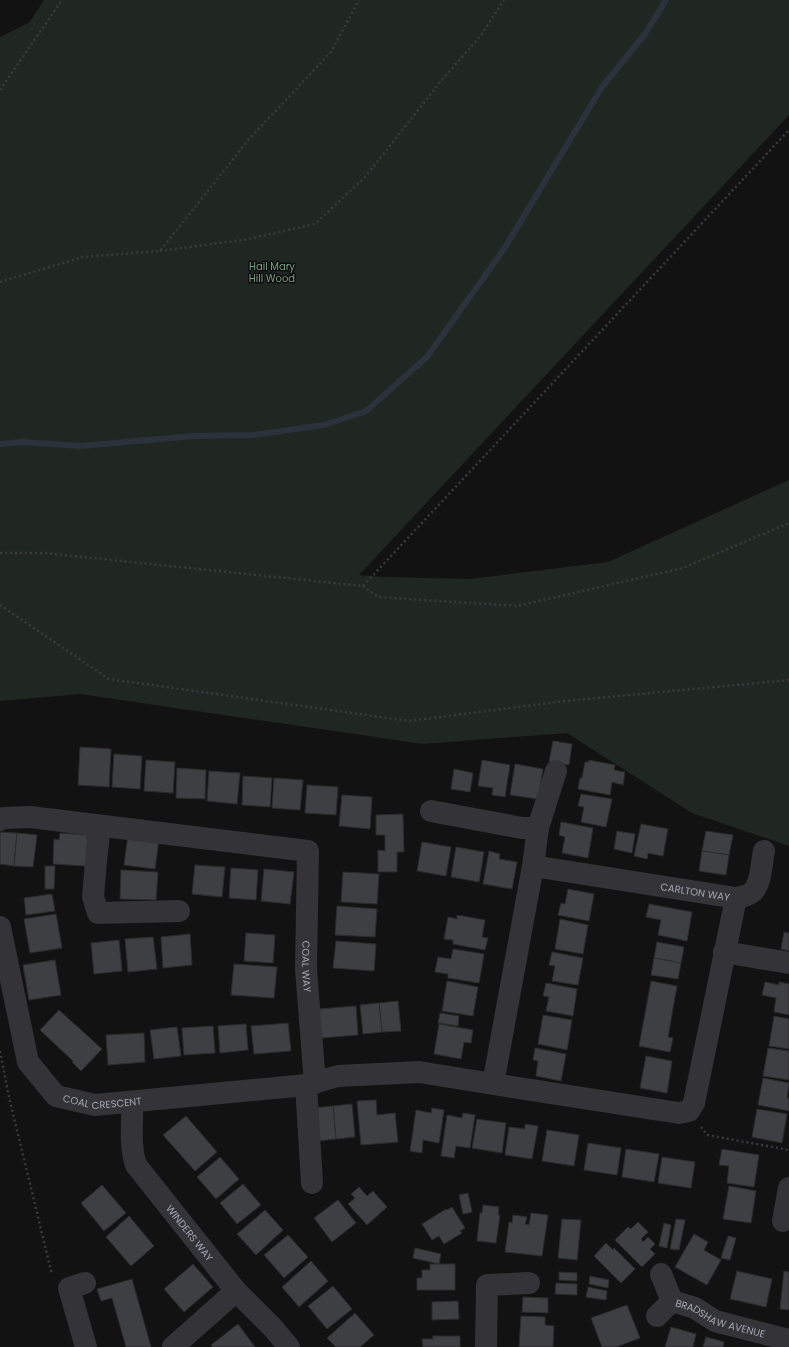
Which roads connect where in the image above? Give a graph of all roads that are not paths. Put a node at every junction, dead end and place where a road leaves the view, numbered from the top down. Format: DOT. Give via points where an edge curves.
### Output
graph roads {
  1 [pos="556,770"];
  2 [pos="431,811"];
  3 [pos="0,820"];
  4 [pos="100,826"];
  5 [pos="538,828"];
  6 [pos="764,851"];
  7 [pos="533,866"];
  8 [pos="736,898"];
  9 [pos="179,911"];
  10 [pos="0,927"];
  11 [pos="724,952"];
  12 [pos="789,963"];
  13 [pos="311,1084"];
  14 [pos="493,1084"];
  15 [pos="132,1102"];
  16 [pos="312,1183"];
  17 [pos="789,1188"];
  18 [pos="783,1221"];
  19 [pos="661,1274"];
  20 [pos="85,1283"];
  21 [pos="529,1283"];
  22 [pos="236,1291"];
  23 [pos="672,1301"];
  24 [pos="657,1316"];
  25 [pos="789,1340"];
  26 [pos="84,1341"];
  27 [pos="173,1347"];
  28 [pos="289,1347"];
  29 [pos="486,1347"];
  1 -- 5 [label="street"];
  2 -- 5 [label="street" via="522,828"];
  3 -- 4 [label="street" via="30,817"];
  4 -- 9 [label="street" via="93,897 98,913"];
  4 -- 13 [label="street, COAL WAY" via="308,851 306,969"];
  5 -- 7 [label="street"];
  6 -- 8 [label="street" via="758,882 752,892"];
  7 -- 8 [label="street, CARLTON WAY"];
  7 -- 14 [label="street"];
  8 -- 11 [label="street, CARLTON WAY"];
  10 -- 15 [label="street, COAL CRESCENT" via="28,1062 56,1096 94,1105"];
  11 -- 12 [label="street"];
  11 -- 14 [label="street, CARLTON WAY" via="694,1103 689,1110 679,1113"];
  13 -- 14 [label="street, COAL CRESCENT" via="338,1076 419,1072"];
  13 -- 15 [label="street, COAL CRESCENT"];
  13 -- 16 [label="street"];
  15 -- 22 [label="street, WINDERS WAY" via="131,1145 136,1165"];
  17 -- 18 [label="street"];
  19 -- 23 [label="street"];
  20 -- 26 [label="street" via="69,1288"];
  21 -- 29 [label="street" via="487,1285"];
  22 -- 27 [label="street"];
  22 -- 28 [label="street, WINDERS WAY"];
  23 -- 24 [label="street, BRADSHAW AVENUE"];
  23 -- 25 [label="street, BRADSHAW AVENUE" via="694,1308 715,1321"];
}
